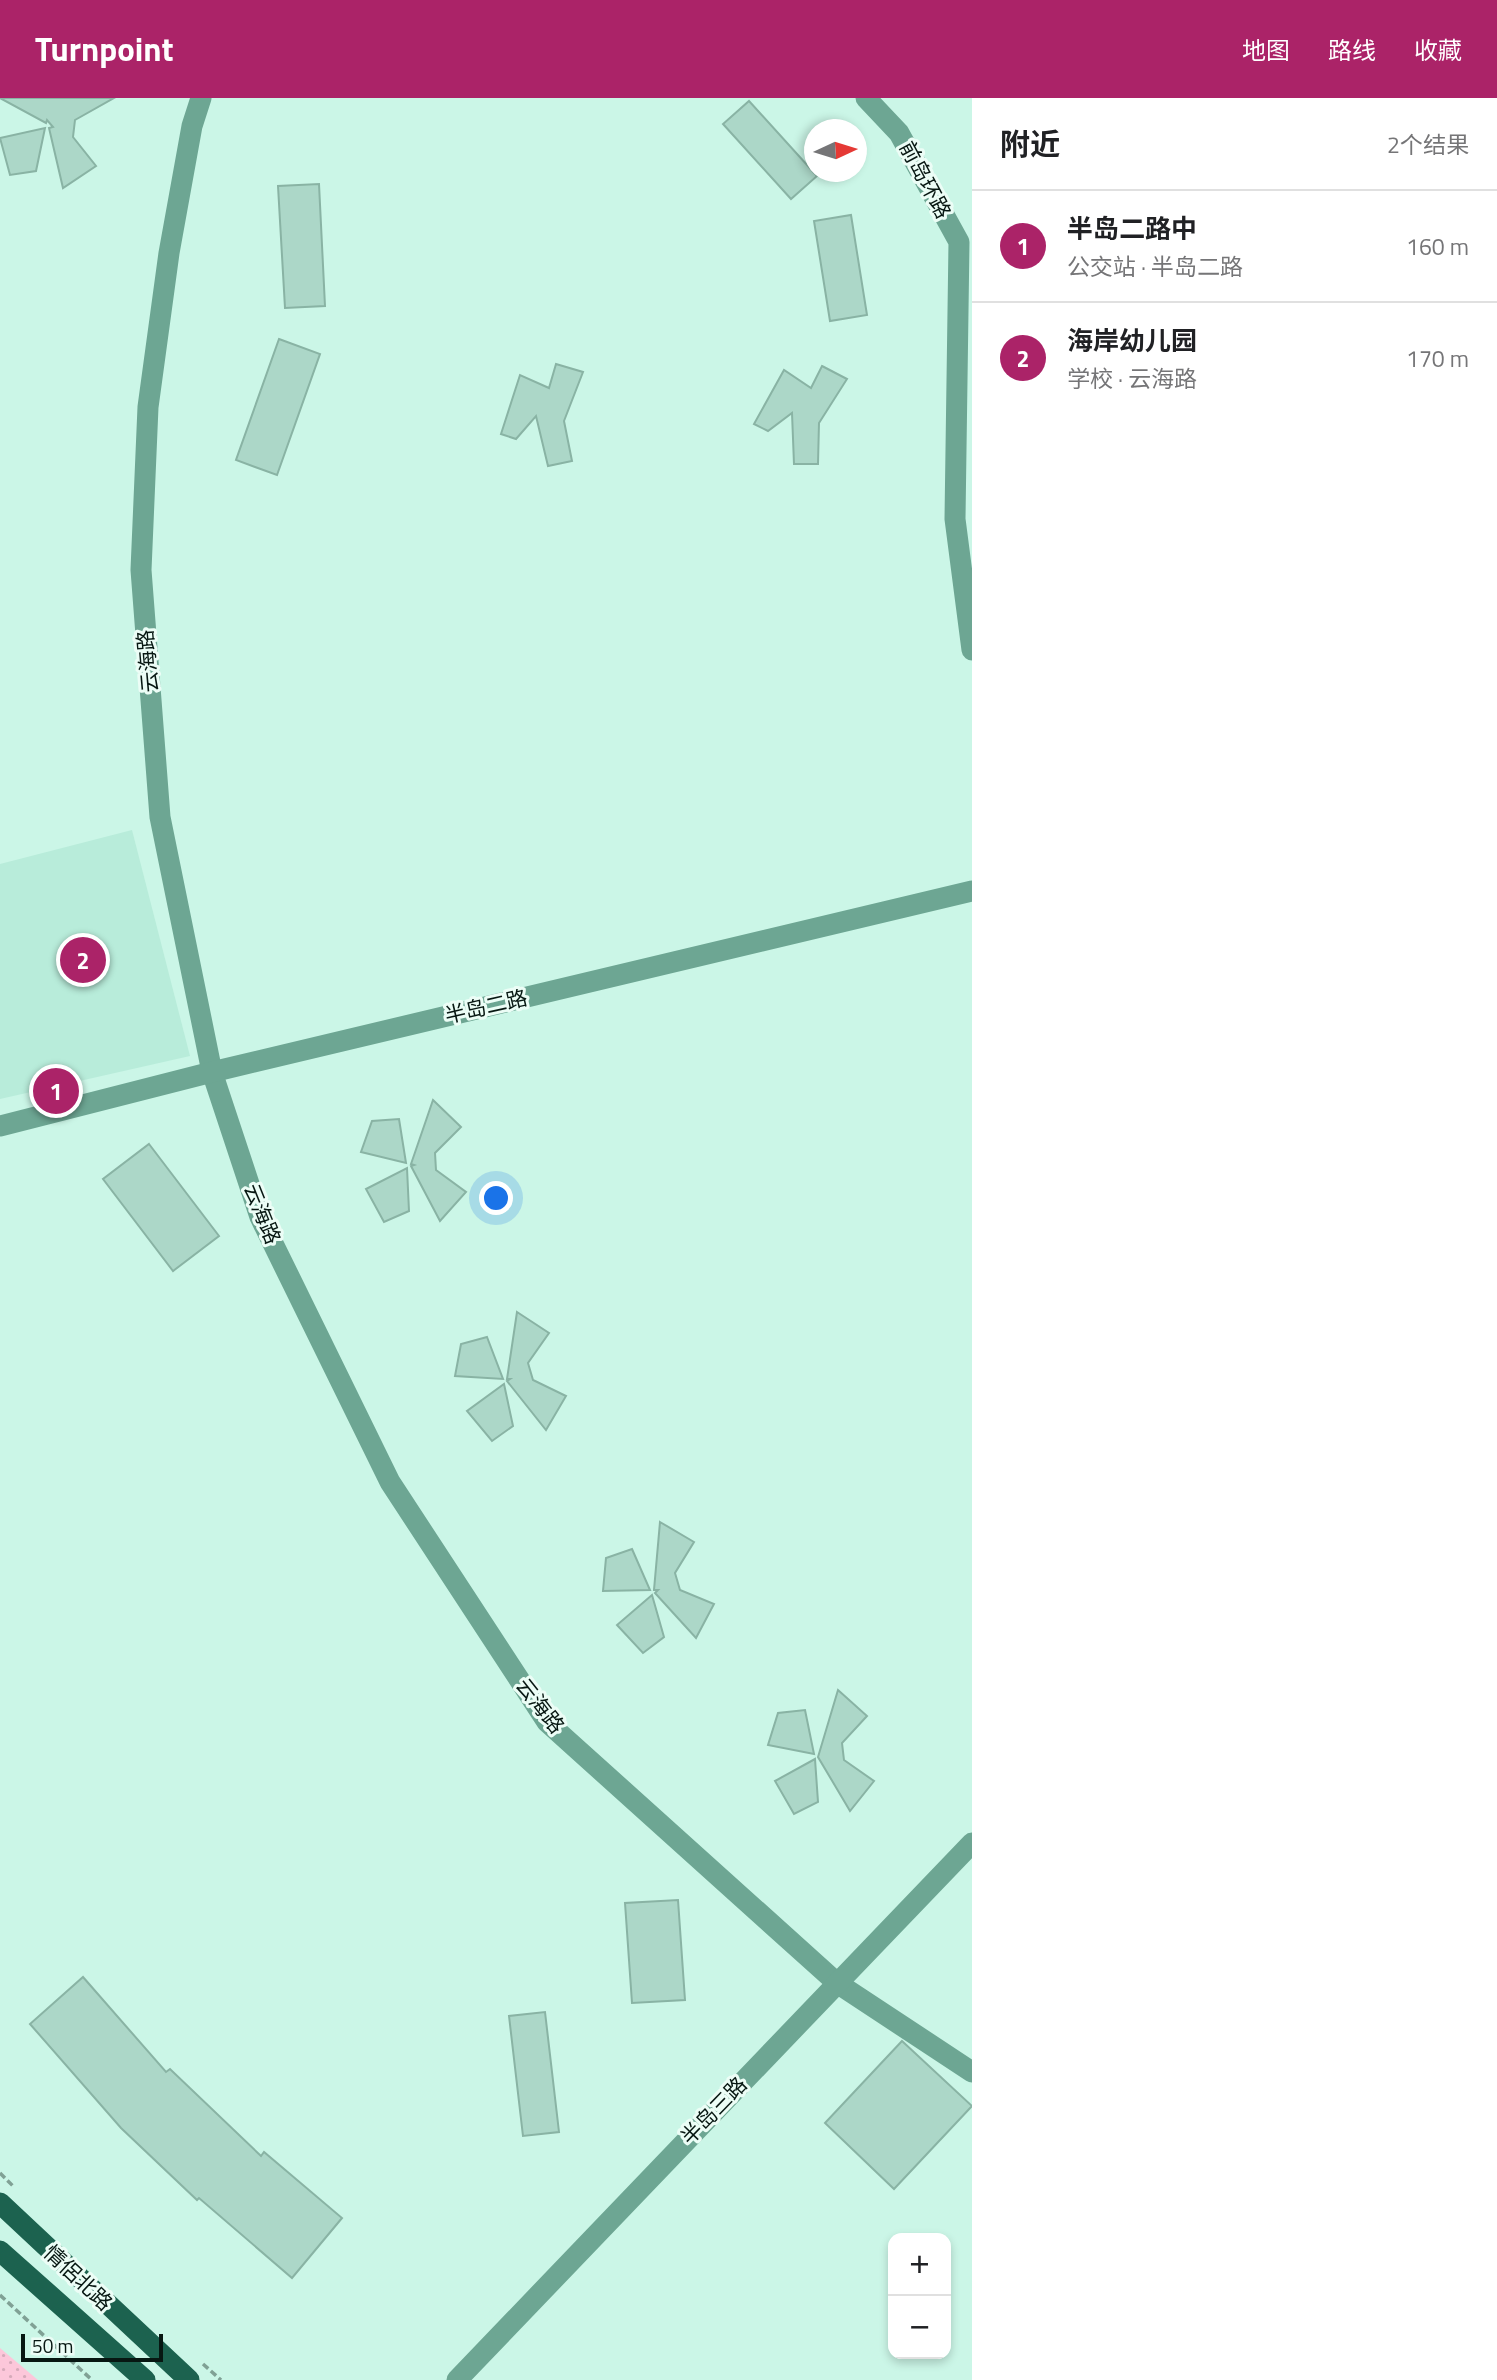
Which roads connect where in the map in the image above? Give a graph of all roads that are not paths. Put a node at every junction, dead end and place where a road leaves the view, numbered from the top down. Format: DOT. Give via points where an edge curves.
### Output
graph roads {
  1 [pos="201,98"];
  2 [pos="866,98"];
  3 [pos="972,650"];
  4 [pos="972,891"];
  5 [pos="212,1072"];
  6 [pos="0,1126"];
  7 [pos="972,1843"];
  8 [pos="837,1983"];
  9 [pos="972,2072"];
  10 [pos="0,2203"];
  11 [pos="0,2251"];
  12 [pos="145,2380"];
  13 [pos="189,2380"];
  14 [pos="457,2380"];
  1 -- 5 [label="street, 云海路" via="169,253 148,407 141,570 160,817"];
  2 -- 3 [label="street, 前岛环路" via="900,133 959,242 955,519"];
  4 -- 5 [label="street, 半岛二路"];
  5 -- 6 [label="street, 半岛二路"];
  5 -- 8 [label="street, 云海路" via="260,1217 390,1482 547,1722"];
  7 -- 8 [label="street, 半岛三路"];
  8 -- 9 [label="street, 云海路"];
  8 -- 14 [label="street, 半岛三路"];
  10 -- 13 [label="main road, 情侶北路"];
  11 -- 12 [label="main road, 情侶北路"];
}
